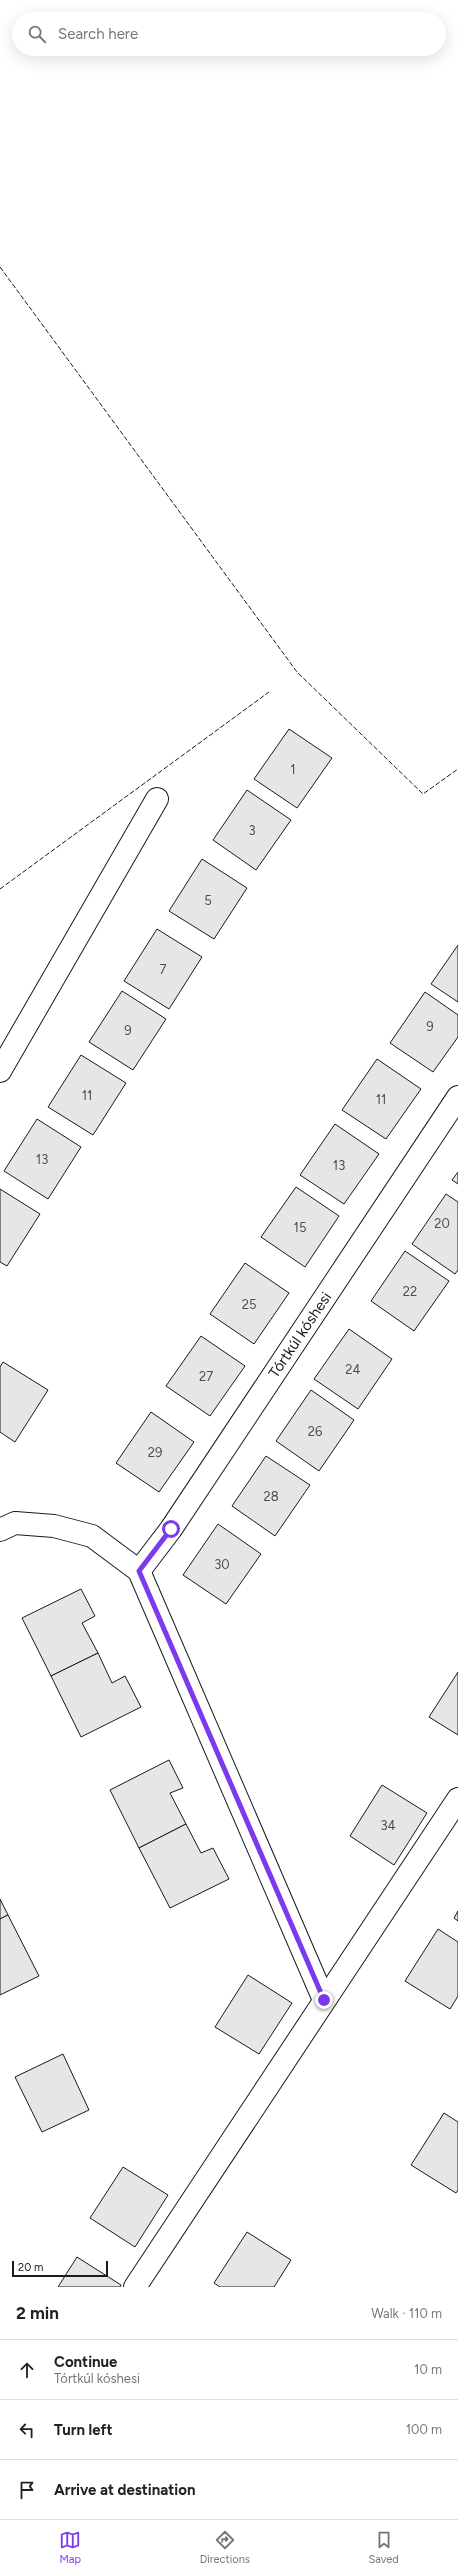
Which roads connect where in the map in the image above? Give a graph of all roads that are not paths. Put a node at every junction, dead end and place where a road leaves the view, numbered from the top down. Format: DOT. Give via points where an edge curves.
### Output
graph roads {
  1 [pos="157,799"];
  2 [pos="0,1071"];
  3 [pos="458,1097"];
  4 [pos="0,1530"];
  5 [pos="139,1571"];
  6 [pos="458,1799"];
  7 [pos="324,2000"];
  8 [pos="135,2287"];
  1 -- 2 [label="street"];
  3 -- 5 [label="street, Tórtkúl kóshesi" via="171,1529"];
  4 -- 5 [label="street" via="16,1523 38,1524 92,1536"];
  5 -- 7 [label="street"];
  6 -- 7 [label="street"];
  7 -- 8 [label="street"];
}
